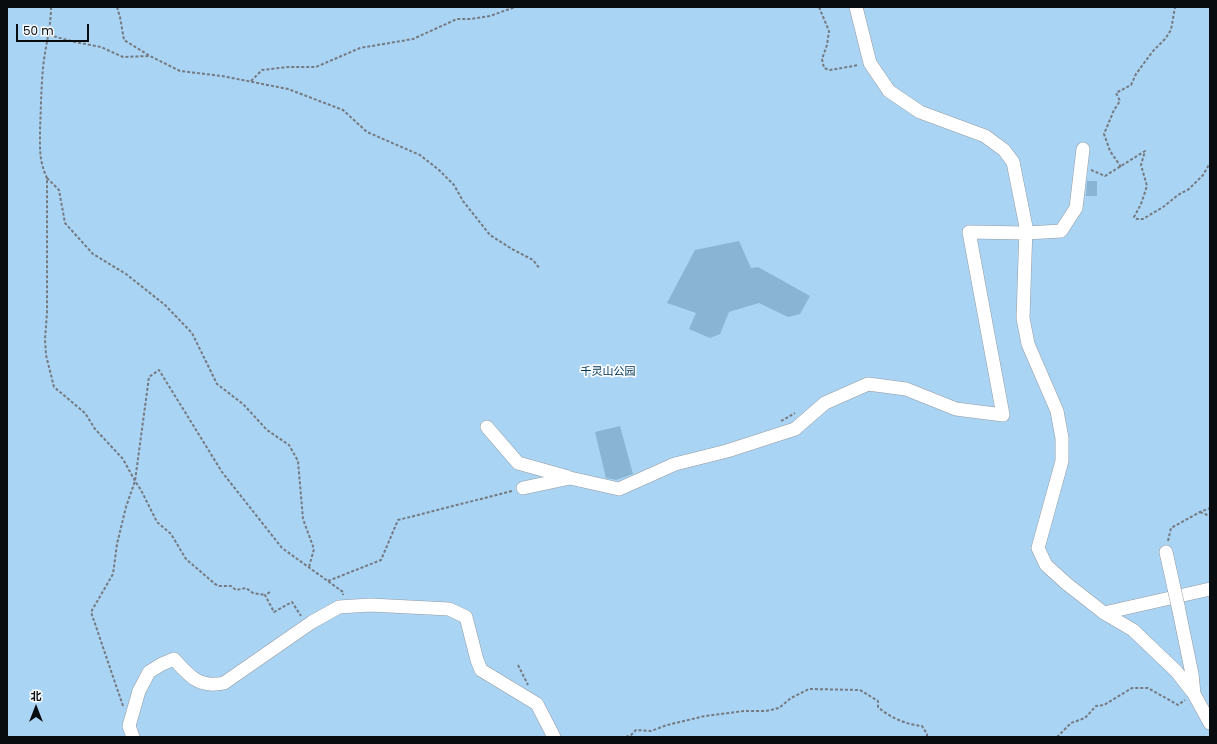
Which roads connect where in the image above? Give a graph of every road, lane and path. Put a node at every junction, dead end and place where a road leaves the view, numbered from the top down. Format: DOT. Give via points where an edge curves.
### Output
graph roads {
  1 [pos="51,7"];
  2 [pos="117,7"];
  3 [pos="515,7"];
  4 [pos="819,7"];
  5 [pos="856,7"];
  6 [pos="1176,7"];
  7 [pos="49,34"];
  8 [pos="150,56"];
  9 [pos="870,63"];
  10 [pos="251,81"];
  11 [pos="1083,148"];
  12 [pos="1210,162"];
  13 [pos="1121,167"];
  14 [pos="1081,168"];
  15 [pos="47,178"];
  16 [pos="1026,233"];
  17 [pos="540,270"];
  18 [pos="487,428"];
  19 [pos="570,478"];
  20 [pos="135,481"];
  21 [pos="523,488"];
  22 [pos="1210,508"];
  23 [pos="1200,512"];
  24 [pos="1210,516"];
  25 [pos="1166,552"];
  26 [pos="309,567"];
  27 [pos="328,581"];
  28 [pos="1210,589"];
  29 [pos="270,592"];
  30 [pos="265,595"];
  31 [pos="346,607"];
  32 [pos="1104,613"];
  33 [pos="307,625"];
  34 [pos="1194,694"];
  35 [pos="1210,723"];
  36 [pos="131,732"];
  37 [pos="554,737"];
  38 [pos="626,737"];
  39 [pos="927,737"];
  40 [pos="1057,737"];
  1 -- 7 [label="path"];
  2 -- 8 [label="path" via="124,40"];
  3 -- 10 [label="path" via="490,16 457,19 413,39 360,48 316,67 262,70"];
  4 -- 9 [label="path" via="829,31 822,59 824,68 830,70"];
  5 -- 9 [label="street"];
  6 -- 13 [label="path" via="1171,30 1165,39 1136,74 1131,85 1116,93 1120,101 1104,134 1110,151"];
  7 -- 8 [label="path" via="101,47 123,57"];
  7 -- 15 [label="path" via="40,108 40,156 41,166"];
  8 -- 10 [label="path" via="180,71"];
  9 -- 16 [label="street" via="889,91 920,112 985,136 1004,150 1013,162"];
  10 -- 17 [label="path" via="288,89 343,110 367,132 420,155 454,185 490,236 533,260"];
  11 -- 14 [label="street"];
  12 -- 13 [label="path" via="1203,175 1189,189 1143,219 1134,217 1147,186 1141,165 1145,151"];
  13 -- 14 [label="path" via="1105,176"];
  14 -- 16 [label="street" via="1076,208 1061,231"];
  15 -- 20 [label="path" via="47,313 44,339 54,387 85,412 95,429 123,459"];
  15 -- 26 [label="path" via="59,190 65,223 74,234 93,254 126,274 165,305 192,333 217,384 243,404 267,430 289,445 298,461 303,519 314,549"];
  16 -- 19 [label="street" via="969,232 1004,416 956,409 906,390 868,384 825,403 795,429 727,451 675,464 619,489"];
  16 -- 32 [label="street" via="1023,318 1028,344 1057,411 1062,438 1062,461 1038,548 1046,564"];
  18 -- 19 [label="street" via="518,463"];
  19 -- 21 [label="street"];
  20 -- 26 [label="path" via="149,377 159,370 222,472 282,548"];
  20 -- 30 [label="path" via="157,522 171,534 186,559 219,586 231,586 236,590 246,588 253,594"];
  20 -- 36 [label="path" via="126,506 113,574 91,612"];
  21 -- 27 [label="path" via="398,520 382,560"];
  22 -- 23 [label="path"];
  23 -- 24 [label="path"];
  23 -- 25 [label="path" via="1171,528"];
  25 -- 34 [label="street, bridge"];
  26 -- 27 [label="path"];
  27 -- 31 [label="path" via="342,592"];
  28 -- 32 [label="street"];
  29 -- 30 [label="path"];
  30 -- 33 [label="path" via="274,612 292,602"];
  31 -- 33 [label="street" via="339,608"];
  31 -- 37 [label="street" via="370,605 449,609 466,617 481,670 537,704"];
  32 -- 34 [label="street" via="1133,630 1176,671"];
  33 -- 36 [label="street" via="224,683 212,685 199,682 184,671 174,659 162,664 149,672 139,691"];
  34 -- 35 [label="street"];
  34 -- 40 [label="path" via="1178,704 1148,688 1132,688 1104,705 1096,706 1085,718 1071,723"];
  38 -- 39 [label="path" via="636,730 651,730 704,716 779,708 809,689 860,690 878,701 878,707 885,712 913,725 922,726"];
}
